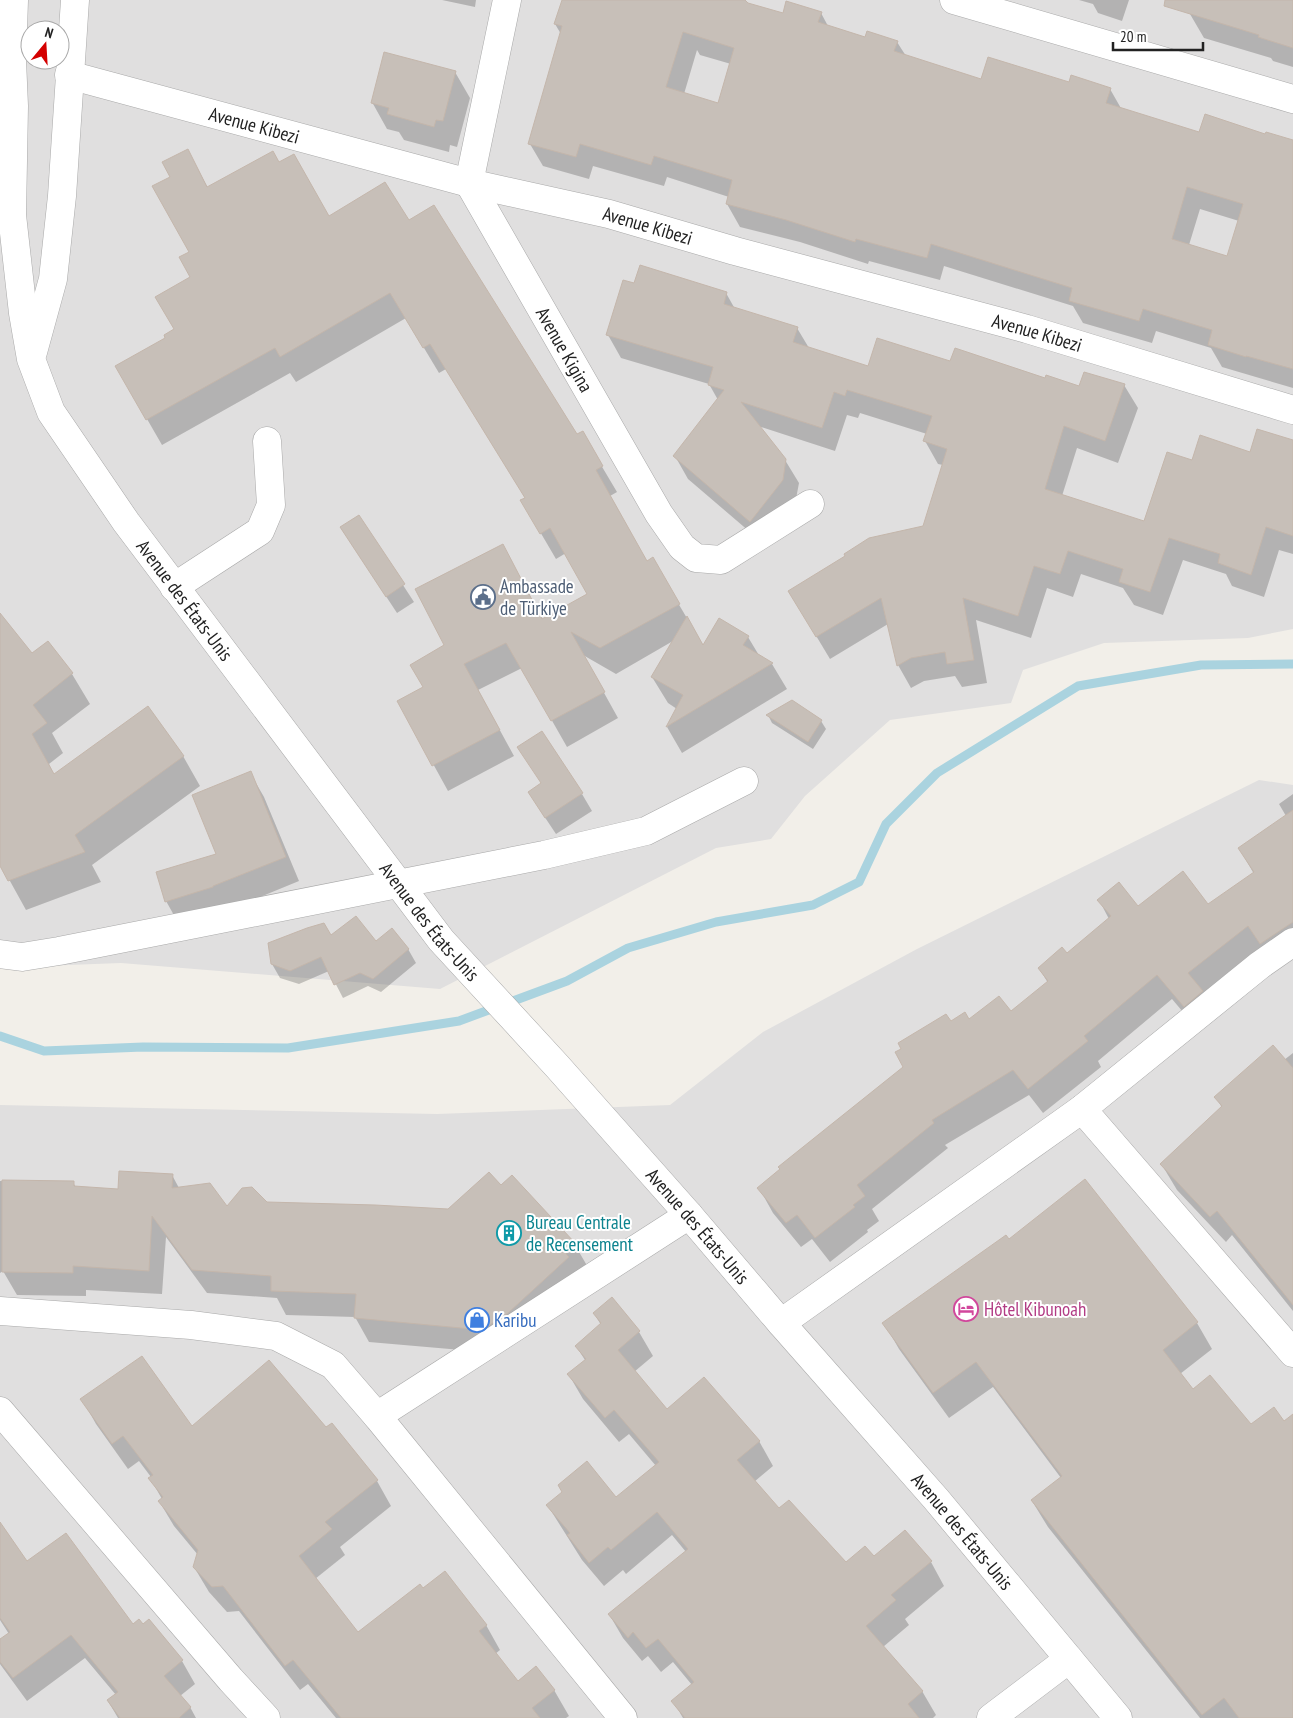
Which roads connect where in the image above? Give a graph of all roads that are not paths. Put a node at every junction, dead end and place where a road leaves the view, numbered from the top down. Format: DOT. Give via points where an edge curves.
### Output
graph roads {
  1 [pos="14,0"];
  2 [pos="75,0"];
  3 [pos="508,0"];
  4 [pos="954,0"];
  5 [pos="69,75"];
  6 [pos="1293,98"];
  7 [pos="7,107"];
  8 [pos="469,183"];
  9 [pos="31,359"];
  10 [pos="1293,410"];
  11 [pos="266,441"];
  12 [pos="810,504"];
  13 [pos="174,587"];
  14 [pos="744,781"];
  15 [pos="397,883"];
  16 [pos="1293,942"];
  17 [pos="0,954"];
  18 [pos="1082,1109"];
  19 [pos="689,1215"];
  20 [pos="0,1311"];
  21 [pos="781,1323"];
  22 [pos="1293,1353"];
  23 [pos="0,1411"];
  24 [pos="377,1416"];
  25 [pos="1068,1659"];
  26 [pos="266,1718"];
  27 [pos="623,1718"];
  28 [pos="990,1718"];
  29 [pos="1118,1718"];
  1 -- 7 [label="street, Avenue des États-Unis"];
  2 -- 5 [label="street"];
  3 -- 8 [label="street"];
  4 -- 6 [label="street"];
  5 -- 8 [label="street, Avenue Kibezi"];
  5 -- 9 [label="street" via="53,279"];
  7 -- 9 [label="street, Avenue des États-Unis" via="12,215"];
  8 -- 10 [label="street, Avenue Kibezi" via="609,214 1027,329"];
  8 -- 12 [label="street, Avenue Kigina" via="659,514 682,547 696,558 721,560"];
  9 -- 13 [label="street, Avenue des États-Unis" via="51,412"];
  11 -- 13 [label="street" via="271,506 260,531"];
  13 -- 15 [label="street, Avenue des États-Unis"];
  14 -- 15 [label="street" via="646,831 544,855"];
  15 -- 17 [label="street" via="59,951 22,957"];
  15 -- 19 [label="street, Avenue des États-Unis" via="440,940"];
  16 -- 18 [label="street"];
  18 -- 21 [label="street"];
  18 -- 22 [label="street"];
  19 -- 21 [label="street, Avenue des États-Unis"];
  19 -- 24 [label="street"];
  20 -- 24 [label="street" via="191,1325 276,1336 333,1365"];
  21 -- 25 [label="street, Avenue des États-Unis" via="936,1499"];
  23 -- 26 [label="street"];
  24 -- 27 [label="street"];
  25 -- 28 [label="street"];
  25 -- 29 [label="street, Avenue des États-Unis"];
}
